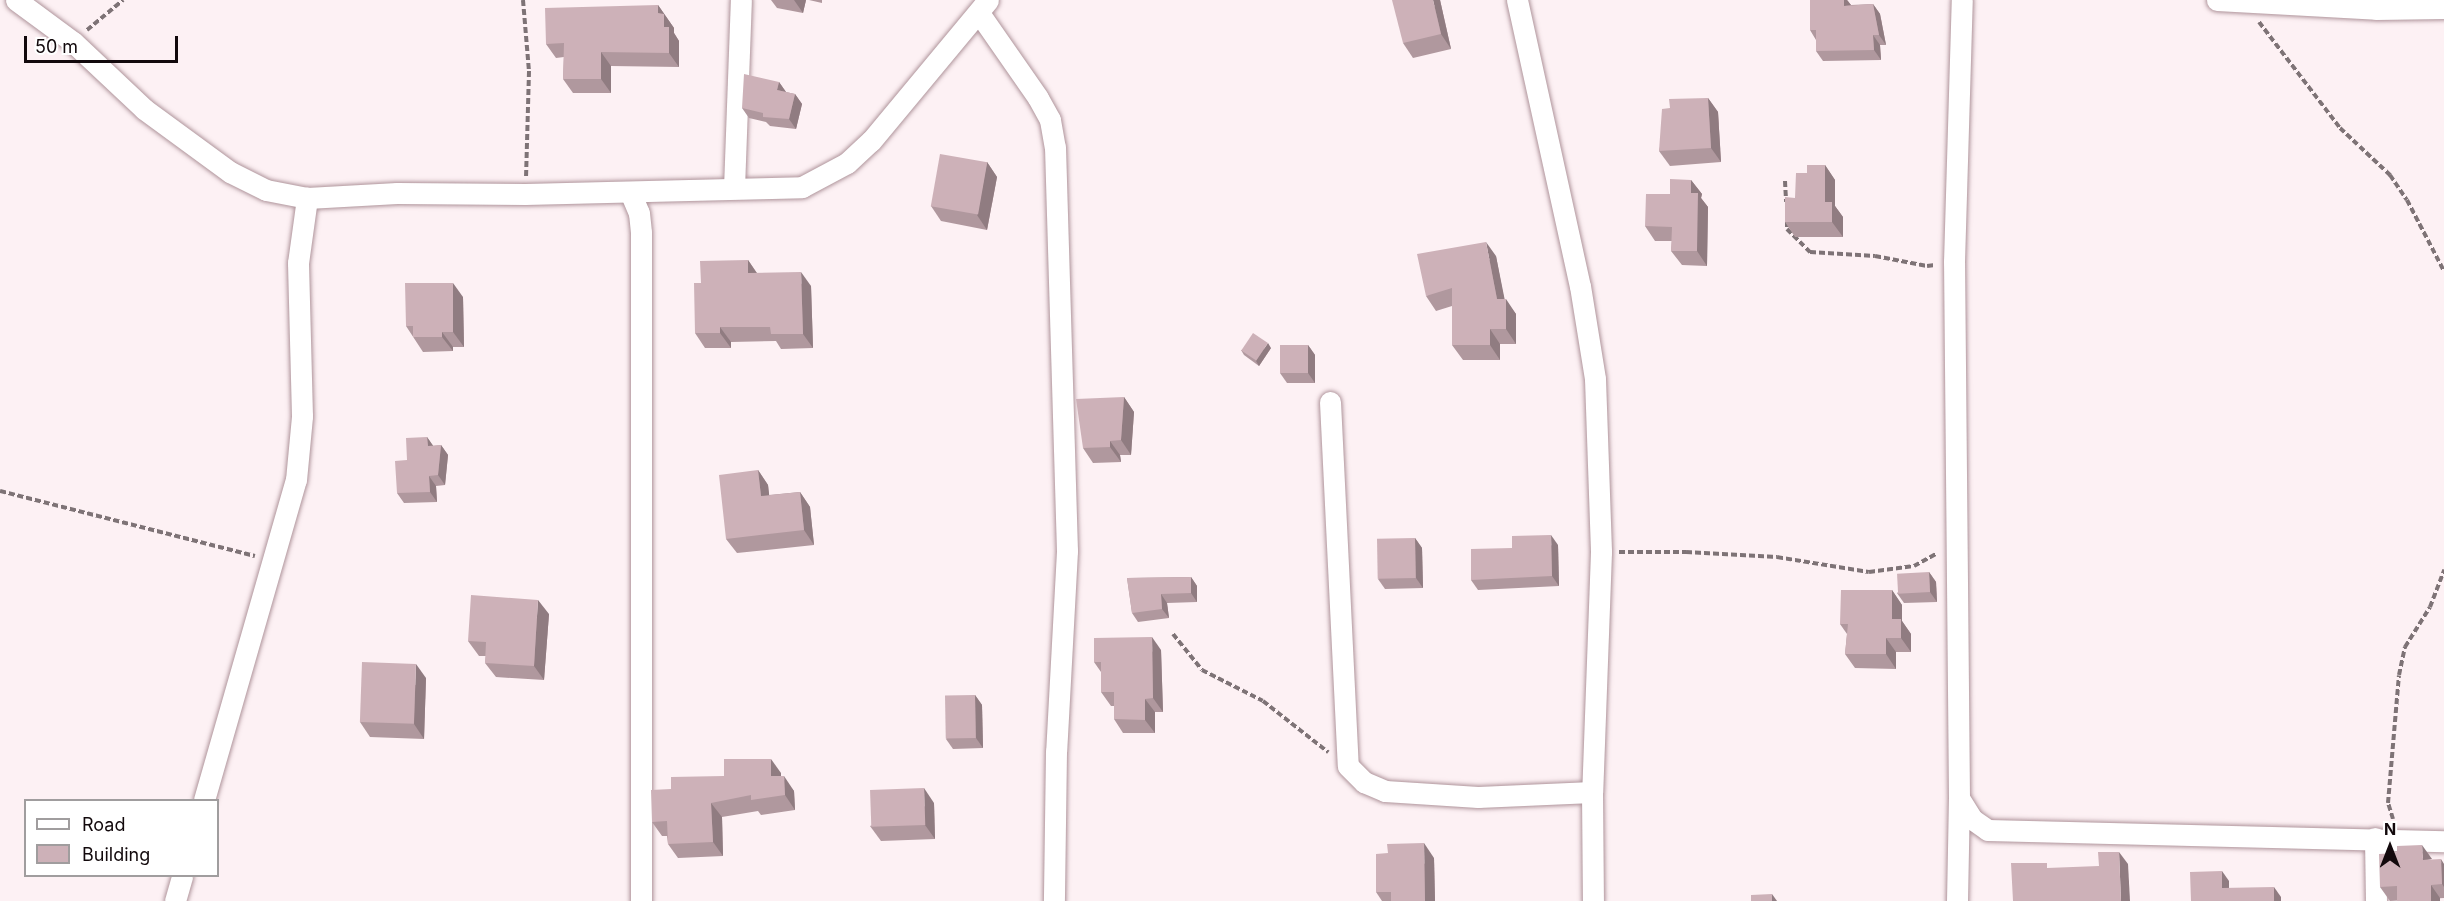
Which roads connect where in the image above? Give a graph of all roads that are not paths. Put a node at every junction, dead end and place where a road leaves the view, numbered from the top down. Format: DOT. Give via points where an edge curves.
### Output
graph roads {
  1 [pos="16,0"];
  2 [pos="741,0"];
  3 [pos="1517,0"];
  4 [pos="2217,0"];
  5 [pos="1966,2"];
  6 [pos="983,6"];
  7 [pos="2444,8"];
  8 [pos="734,189"];
  9 [pos="630,192"];
  10 [pos="307,198"];
  11 [pos="1330,402"];
  12 [pos="1592,792"];
  13 [pos="1959,798"];
  14 [pos="205,799"];
  15 [pos="1988,830"];
  16 [pos="2375,838"];
  17 [pos="2444,841"];
  18 [pos="1958,851"];
  19 [pos="183,877"];
  20 [pos="175,901"];
  21 [pos="641,901"];
  22 [pos="1054,901"];
  23 [pos="1593,901"];
  24 [pos="1957,901"];
  25 [pos="2376,901"];
  1 -- 10 [label="street" via="73,42 144,109 230,172 266,190"];
  2 -- 8 [label="street"];
  3 -- 12 [label="street" via="1580,286 1595,379 1600,552"];
  4 -- 7 [label="street" via="2376,9"];
  5 -- 13 [label="street" via="1954,262"];
  6 -- 8 [label="street" via="871,141 847,163 802,187"];
  6 -- 22 [label="street" via="1050,120 1054,147 1067,551 1056,751"];
  8 -- 9 [label="street"];
  9 -- 10 [label="street" via="397,193"];
  9 -- 21 [label="street" via="639,213 641,233"];
  10 -- 14 [label="street" via="298,263 302,416 297,469"];
  11 -- 12 [label="street" via="1348,766 1364,782 1384,791 1478,796"];
  12 -- 23 [label="street"];
  13 -- 15 [label="street" via="1972,819"];
  13 -- 18 [label="street"];
  15 -- 16 [label="street"];
  15 -- 18 [label="street"];
  16 -- 17 [label="street"];
  16 -- 25 [label="street"];
  18 -- 24 [label="street"];
  19 -- 20 [label="street"];
}
